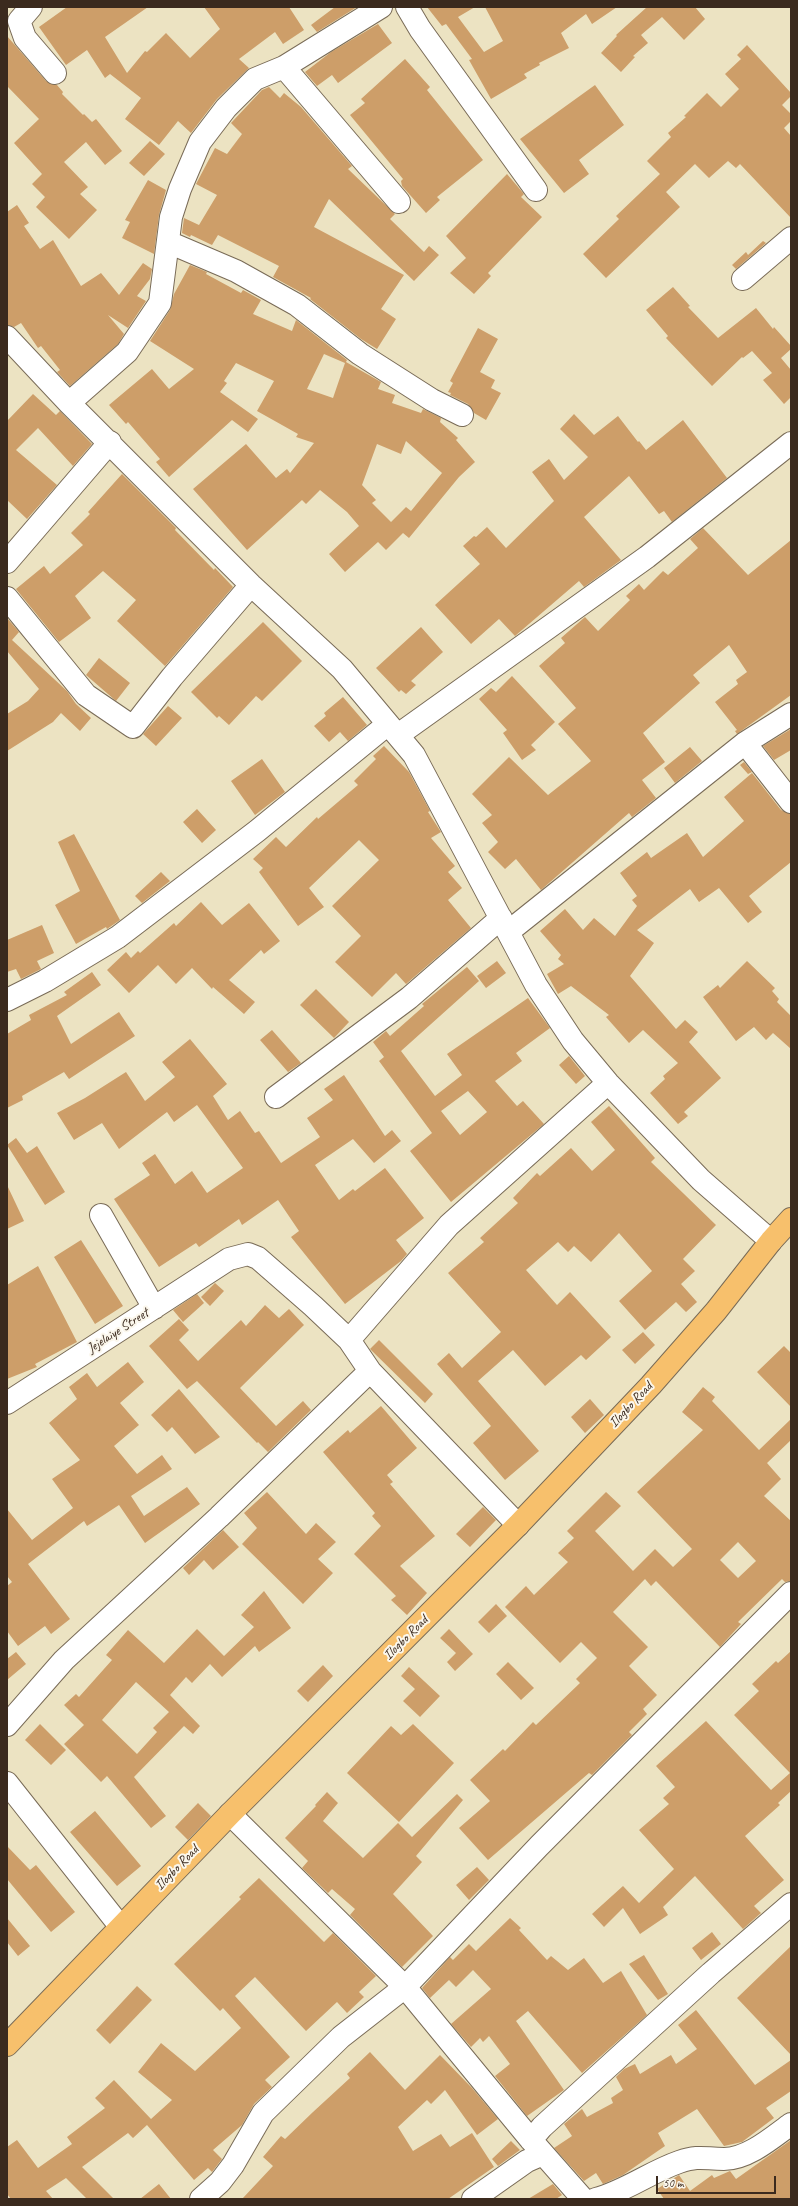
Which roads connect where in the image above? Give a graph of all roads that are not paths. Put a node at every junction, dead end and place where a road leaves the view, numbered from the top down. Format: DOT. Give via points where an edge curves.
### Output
graph roads {
  1 [pos="31,7"];
  2 [pos="381,7"];
  3 [pos="407,7"];
  4 [pos="284,67"];
  5 [pos="55,73"];
  6 [pos="536,190"];
  7 [pos="399,202"];
  8 [pos="791,238"];
  9 [pos="168,242"];
  10 [pos="743,279"];
  11 [pos="7,337"];
  12 [pos="69,403"];
  13 [pos="462,415"];
  14 [pos="110,442"];
  15 [pos="791,443"];
  16 [pos="7,562"];
  17 [pos="251,585"];
  18 [pos="7,598"];
  19 [pos="791,714"];
  20 [pos="393,730"];
  21 [pos="745,743"];
  22 [pos="791,802"];
  23 [pos="505,925"];
  24 [pos="7,1000"];
  25 [pos="608,1083"];
  26 [pos="276,1097"];
  27 [pos="101,1215"];
  28 [pos="791,1219"];
  29 [pos="771,1241"];
  30 [pos="154,1308"];
  31 [pos="349,1340"];
  32 [pos="370,1371"];
  33 [pos="7,1403"];
  34 [pos="518,1525"];
  35 [pos="791,1593"];
  36 [pos="7,1726"];
  37 [pos="7,1783"];
  38 [pos="230,1814"];
  39 [pos="791,1904"];
  40 [pos="120,1926"];
  41 [pos="405,1987"];
  42 [pos="7,2045"];
  43 [pos="791,2124"];
  44 [pos="537,2147"];
  45 [pos="201,2199"];
  46 [pos="473,2199"];
  47 [pos="583,2199"];
  48 [pos="596,2199"];
  1 -- 5 [label="street" via="19,21 25,38"];
  2 -- 4 [label="street"];
  3 -- 6 [label="street" via="420,29"];
  4 -- 7 [label="street"];
  4 -- 9 [label="street" via="255,79 226,108 200,142 171,217"];
  8 -- 10 [label="street"];
  9 -- 12 [label="street" via="160,303 127,352"];
  9 -- 13 [label="street" via="236,271 297,305 360,354 432,400"];
  11 -- 12 [label="street"];
  12 -- 14 [label="street"];
  14 -- 16 [label="street"];
  14 -- 17 [label="street"];
  15 -- 20 [label="street" via="647,557"];
  17 -- 18 [label="street" via="172,677 134,727 86,695"];
  17 -- 20 [label="street" via="342,669"];
  19 -- 21 [label="street"];
  20 -- 23 [label="street" via="414,754"];
  20 -- 24 [label="street" via="118,937 45,981"];
  21 -- 22 [label="street"];
  21 -- 23 [label="street"];
  23 -- 25 [label="street" via="536,986 573,1041"];
  23 -- 26 [label="street"];
  25 -- 29 [label="street" via="701,1180"];
  25 -- 31 [label="street" via="449,1225"];
  27 -- 30 [label="street"];
  28 -- 29 [label="main road, Ilogbo Road"];
  29 -- 34 [label="main road, Ilogbo Road" via="716,1311"];
  30 -- 31 [label="street, Jejelaiye Street" via="229,1258 248,1254 258,1258"];
  30 -- 33 [label="street, Jejelaiye Street"];
  31 -- 32 [label="street"];
  32 -- 34 [label="street"];
  32 -- 36 [label="street" via="219,1517 64,1660"];
  34 -- 38 [label="main road, Ilogbo Road"];
  35 -- 41 [label="street" via="539,1846"];
  37 -- 40 [label="street"];
  38 -- 40 [label="main road, Ilogbo Road"];
  38 -- 41 [label="street"];
  39 -- 44 [label="street" via="711,1973 542,2128"];
  40 -- 42 [label="main road, Ilogbo Road"];
  41 -- 44 [label="street"];
  41 -- 45 [label="street" via="342,2037 263,2113 233,2165 220,2182"];
  43 -- 48 [label="street" via="755,2150 726,2159 697,2156 652,2174 613,2194"];
  44 -- 46 [label="street" via="527,2161"];
  44 -- 47 [label="street"];
}
